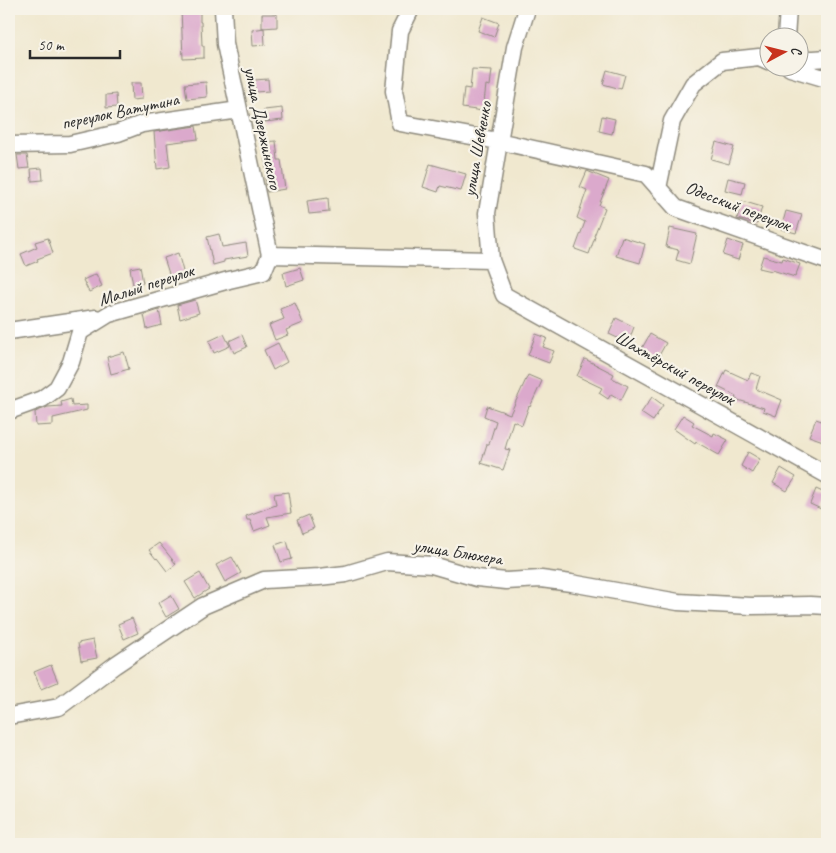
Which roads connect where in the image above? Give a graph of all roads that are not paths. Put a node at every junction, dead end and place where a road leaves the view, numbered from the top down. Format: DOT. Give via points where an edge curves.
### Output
graph roads {
  1 [pos="223,9"];
  2 [pos="411,9"];
  3 [pos="527,9"];
  4 [pos="788,9"];
  5 [pos="787,28"];
  6 [pos="758,57"];
  7 [pos="827,58"];
  8 [pos="808,60"];
  9 [pos="808,73"];
  10 [pos="827,79"];
  11 [pos="239,110"];
  12 [pos="498,141"];
  13 [pos="9,145"];
  14 [pos="658,188"];
  15 [pos="270,255"];
  16 [pos="491,260"];
  17 [pos="827,261"];
  18 [pos="504,295"];
  19 [pos="106,316"];
  20 [pos="9,330"];
  21 [pos="9,411"];
  22 [pos="827,476"];
  23 [pos="827,606"];
  24 [pos="9,716"];
  1 -- 11 [label="street, улица Дзержинского" via="225,44"];
  2 -- 12 [label="street, Одесский переулок" via="400,31 394,91 400,123"];
  3 -- 12 [label="street, улица Шевченко" via="516,47"];
  4 -- 5 [label="street"];
  6 -- 14 [label="street" via="722,61 693,84 672,121"];
  7 -- 8 [label="street"];
  9 -- 10 [label="street"];
  11 -- 13 [label="street, переулок Ватутина" via="142,124 70,144"];
  11 -- 15 [label="street, улица Дзержинского"];
  12 -- 14 [label="street, Одесский переулок" via="646,174"];
  12 -- 16 [label="street, улица Шевченко" via="487,213"];
  14 -- 17 [label="street, Одесский переулок" via="676,208"];
  15 -- 16 [label="street"];
  15 -- 19 [label="street, Малый переулок" via="263,272"];
  16 -- 18 [label="street, улица Шевченко"];
  18 -- 22 [label="street, Шахтёрский переулок"];
  19 -- 20 [label="street"];
  19 -- 21 [label="street, Малый переулок" via="80,332 71,362 58,388 42,399"];
  23 -- 24 [label="street, улица Блюхера" via="678,602 571,583 477,578 432,565 387,562 346,574 264,580 203,606 59,707"];
}
